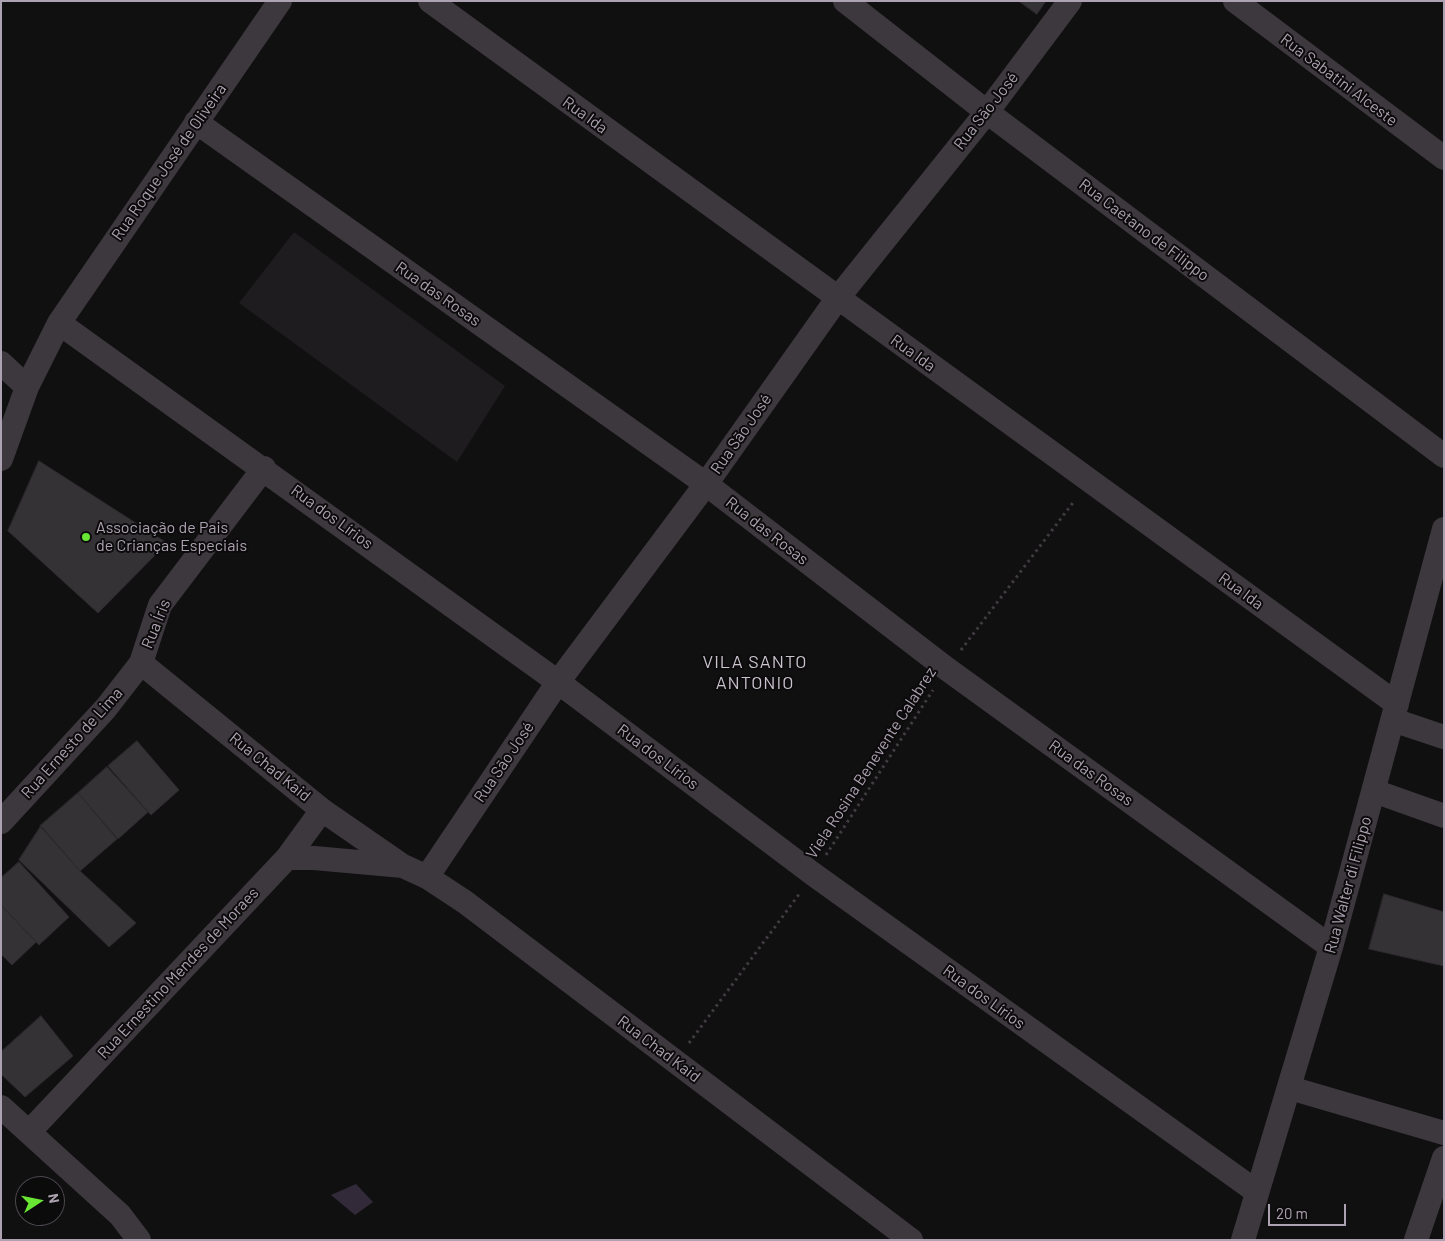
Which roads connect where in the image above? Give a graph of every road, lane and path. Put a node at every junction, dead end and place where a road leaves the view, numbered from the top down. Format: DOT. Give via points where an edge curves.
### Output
graph roads {
  1 [pos="280,1"];
  2 [pos="430,1"];
  3 [pos="845,1"];
  4 [pos="1070,1"];
  5 [pos="1234,1"];
  6 [pos="987,112"];
  7 [pos="196,122"];
  8 [pos="1444,158"];
  9 [pos="837,299"];
  10 [pos="59,322"];
  11 [pos="1,363"];
  12 [pos="27,387"];
  13 [pos="1444,456"];
  14 [pos="1,458"];
  15 [pos="264,468"];
  16 [pos="1089,481"];
  17 [pos="706,484"];
  18 [pos="1444,529"];
  19 [pos="141,663"];
  20 [pos="947,669"];
  21 [pos="558,682"];
  22 [pos="1395,712"];
  23 [pos="1444,737"];
  24 [pos="1374,791"];
  25 [pos="322,810"];
  26 [pos="1444,816"];
  27 [pos="1,822"];
  28 [pos="287,858"];
  29 [pos="402,866"];
  30 [pos="813,874"];
  31 [pos="427,877"];
  32 [pos="1331,947"];
  33 [pos="676,1062"];
  34 [pos="1290,1088"];
  35 [pos="1,1107"];
  36 [pos="29,1132"];
  37 [pos="1444,1133"];
  38 [pos="1444,1158"];
  39 [pos="1257,1192"];
  40 [pos="139,1240"];
  41 [pos="911,1240"];
  42 [pos="1243,1240"];
  43 [pos="1416,1240"];
  1 -- 7 [label="street, Rua Roque José de Oliveira"];
  2 -- 9 [label="street, Rua Ida"];
  3 -- 6 [label="street, Rua Caetano de Filippo"];
  4 -- 6 [label="street, Rua São José"];
  5 -- 8 [label="street, Rua Sabatini Alceste"];
  6 -- 9 [label="street, Rua São José"];
  6 -- 13 [label="street, Rua Caetano de Filippo"];
  7 -- 10 [label="street, Rua Roque José de Oliveira"];
  7 -- 17 [label="street, Rua das Rosas"];
  9 -- 16 [label="street, Rua Ida"];
  9 -- 17 [label="street, Rua São José"];
  10 -- 12 [label="street, Rua Roque José de Oliveira"];
  10 -- 15 [label="street, Rua dos Lírios"];
  11 -- 12 [label="street"];
  12 -- 14 [label="street, Rua Roque José de Oliveira"];
  15 -- 19 [label="street, Rua Íris" via="160,605"];
  15 -- 21 [label="street, Rua dos Lírios"];
  16 -- 20 [label="path, Viela Rosina Benevente Calabrez"];
  16 -- 22 [label="street, Rua Ida"];
  17 -- 20 [label="street, Rua das Rosas"];
  17 -- 21 [label="street, Rua São José"];
  18 -- 22 [label="street, Rua Walter di Filippo"];
  19 -- 25 [label="street, Rua Chad Kaid"];
  19 -- 27 [label="street, Rua Ernesto de Lima" via="106,708"];
  20 -- 30 [label="path, Viela Rosina Benevente Calabrez"];
  20 -- 32 [label="street, Rua das Rosas"];
  21 -- 30 [label="street, Rua dos Lírios"];
  21 -- 31 [label="street, Rua São José"];
  22 -- 23 [label="street, Rua Ida"];
  22 -- 24 [label="street, Rua Walter di Filippo"];
  24 -- 26 [label="street"];
  24 -- 32 [label="street, Rua Walter di Filippo"];
  25 -- 28 [label="street, Rua Ernestino Mendes de Moraes"];
  25 -- 29 [label="street, Rua Chad Kaid"];
  28 -- 29 [label="street, Rua Chad Kaid"];
  28 -- 36 [label="street, Rua Ernestino Mendes de Moraes"];
  29 -- 31 [label="street, Rua Chad Kaid"];
  30 -- 33 [label="path, Viela Rosina Benevente Calabrez"];
  30 -- 39 [label="street, Rua dos Lírios"];
  31 -- 33 [label="street, Rua Chad Kaid"];
  32 -- 34 [label="street, Rua Walter di Filippo"];
  33 -- 41 [label="street, Rua Chad Kaid"];
  34 -- 37 [label="street"];
  34 -- 39 [label="street, Rua Walter di Filippo"];
  35 -- 36 [label="street"];
  36 -- 40 [label="street" via="120,1215"];
  38 -- 43 [label="street"];
  39 -- 42 [label="street, Rua Walter di Filippo"];
}
